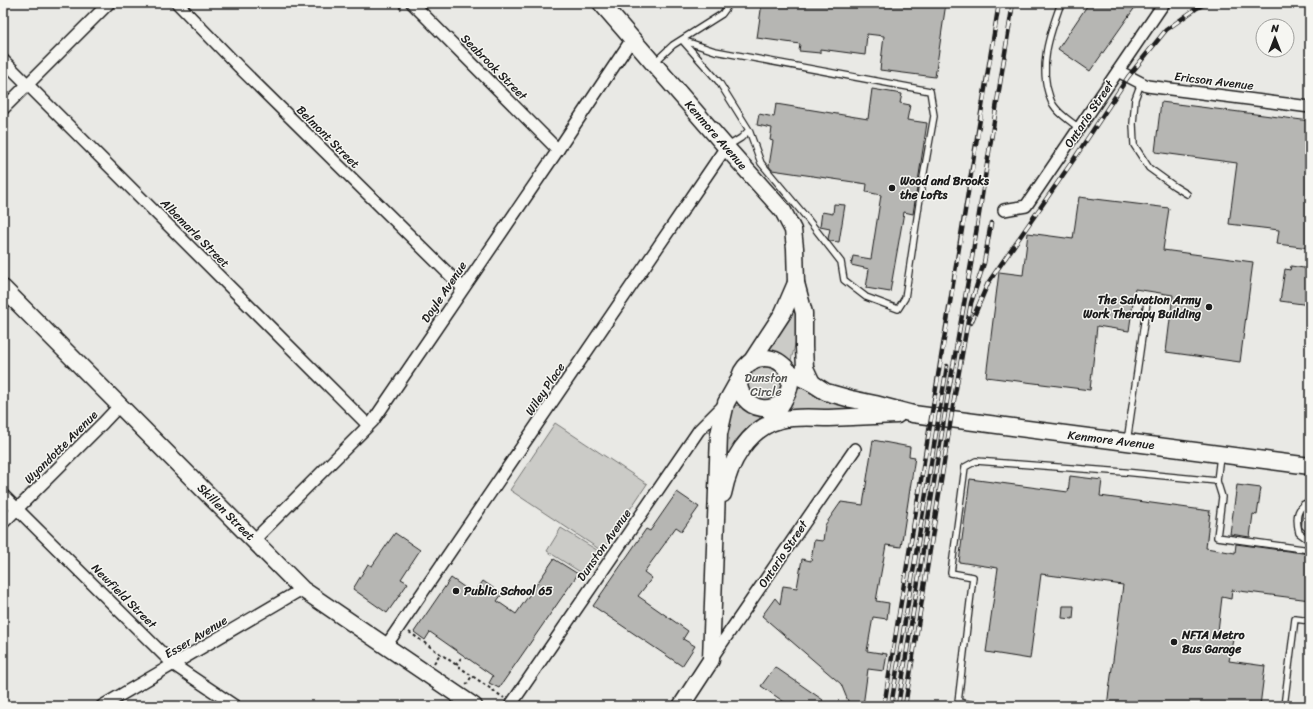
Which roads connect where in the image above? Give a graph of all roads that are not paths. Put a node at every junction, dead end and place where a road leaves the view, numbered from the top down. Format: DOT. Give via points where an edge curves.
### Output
graph roads {
  1 [pos="109,3"];
  2 [pos="177,3"];
  3 [pos="412,3"];
  4 [pos="601,3"];
  5 [pos="730,3"];
  6 [pos="1061,3"];
  7 [pos="1164,3"];
  8 [pos="632,39"];
  9 [pos="682,40"];
  10 [pos="3,60"];
  11 [pos="654,64"];
  12 [pos="1118,71"];
  13 [pos="1140,83"];
  14 [pos="28,85"];
  15 [pos="1310,107"];
  16 [pos="3,109"];
  17 [pos="1079,128"];
  18 [pos="749,130"];
  19 [pos="726,147"];
  20 [pos="558,150"];
  21 [pos="1187,194"];
  22 [pos="1004,210"];
  23 [pos="796,283"];
  24 [pos="3,288"];
  25 [pos="463,288"];
  26 [pos="1147,302"];
  27 [pos="751,362"];
  28 [pos="796,371"];
  29 [pos="740,378"];
  30 [pos="726,403"];
  31 [pos="120,405"];
  32 [pos="776,413"];
  33 [pos="912,414"];
  34 [pos="368,426"];
  35 [pos="1127,442"];
  36 [pos="855,449"];
  37 [pos="1220,454"];
  38 [pos="1310,466"];
  39 [pos="1217,481"];
  40 [pos="3,495"];
  41 [pos="1310,502"];
  42 [pos="1304,504"];
  43 [pos="18,508"];
  44 [pos="3,523"];
  45 [pos="1310,531"];
  46 [pos="716,532"];
  47 [pos="254,540"];
  48 [pos="1310,541"];
  49 [pos="1310,550"];
  50 [pos="302,589"];
  51 [pos="1310,621"];
  52 [pos="386,646"];
  53 [pos="711,660"];
  54 [pos="174,664"];
  55 [pos="508,703"];
  56 [pos="102,706"];
  57 [pos="236,706"];
  58 [pos="474,706"];
  59 [pos="681,706"];
  60 [pos="979,706"];
  61 [pos="1284,706"];
  1 -- 14 [label="street"];
  2 -- 25 [label="street, Belmont Street"];
  3 -- 20 [label="street, Seabrook Street"];
  4 -- 8 [label="street, Kenmore Avenue"];
  5 -- 9 [label="lane" via="722,14"];
  6 -- 17 [label="lane" via="1046,50 1045,77 1050,99 1063,116"];
  7 -- 12 [label="street, Ontario Street"];
  8 -- 11 [label="street, Kenmore Avenue"];
  8 -- 20 [label="street, Doyle Avenue"];
  9 -- 11 [label="lane" via="673,45"];
  9 -- 18 [label="lane" via="719,82"];
  9 -- 18 [label="lane" via="715,51 930,91 934,116 905,298 898,309 866,297 844,280 840,262 806,216 761,163"];
  10 -- 14 [label="street, Albemarle Street"];
  11 -- 19 [label="street, Kenmore Avenue"];
  12 -- 13 [label="street, Ericson Avenue"];
  12 -- 17 [label="street, Ontario Street"];
  13 -- 15 [label="street, Ericson Avenue"];
  13 -- 21 [label="lane" via="1133,118 1134,145 1149,168"];
  14 -- 16 [label="street"];
  14 -- 34 [label="street, Albemarle Street"];
  17 -- 22 [label="street, Ontario Street" via="1026,206"];
  18 -- 19 [label="lane"];
  19 -- 23 [label="street, Kenmore Avenue" via="783,211 792,230"];
  19 -- 52 [label="street, Wiley Place"];
  20 -- 25 [label="street, Doyle Avenue"];
  23 -- 27 [label="street, Kenmore Avenue" via="783,313"];
  23 -- 28 [label="street, Kenmore Avenue" via="804,313"];
  24 -- 31 [label="street, Skillen Street"];
  25 -- 34 [label="street, Doyle Avenue"];
  26 -- 35 [label="lane"];
  27 -- 28 [label="street" via="758,358 767,358"];
  27 -- 29 [label="street"];
  28 -- 32 [label="street" via="789,391"];
  28 -- 33 [label="street, Kenmore Avenue" via="826,392"];
  29 -- 30 [label="street"];
  29 -- 32 [label="street" via="742,394 751,405"];
  30 -- 46 [label="street" via="719,434"];
  30 -- 55 [label="street, Dunston Avenue" via="699,430"];
  31 -- 43 [label="street, Wyandotte Avenue"];
  31 -- 47 [label="street, Skillen Street"];
  32 -- 33 [label="street, Kenmore Avenue" via="780,420"];
  32 -- 46 [label="street" via="734,459 726,479"];
  33 -- 35 [label="street, Kenmore Avenue"];
  34 -- 47 [label="street, Doyle Avenue"];
  35 -- 37 [label="street, Kenmore Avenue"];
  36 -- 53 [label="street, Ontario Street"];
  37 -- 38 [label="street, Kenmore Avenue"];
  37 -- 39 [label="lane"];
  39 -- 49 [label="lane" via="1222,497 1217,538"];
  39 -- 60 [label="lane" via="976,461 965,467 951,573 973,577 958,702"];
  40 -- 43 [label="street, Newfield Street"];
  41 -- 42 [label="lane"];
  42 -- 45 [label="lane" via="1305,526"];
  42 -- 48 [label="lane" via="1299,509 1299,533"];
  43 -- 44 [label="street, Wyandotte Avenue"];
  43 -- 54 [label="street, Newfield Street"];
  46 -- 53 [label="street"];
  47 -- 50 [label="street, Skillen Street"];
  50 -- 52 [label="street, Skillen Street"];
  50 -- 54 [label="street, Esser Avenue"];
  51 -- 61 [label="lane" via="1295,619"];
  52 -- 58 [label="street, Skillen Street"];
  53 -- 59 [label="street, Ontario Street"];
  54 -- 56 [label="street, Esser Avenue"];
  54 -- 57 [label="street, Newfield Street"];
}
